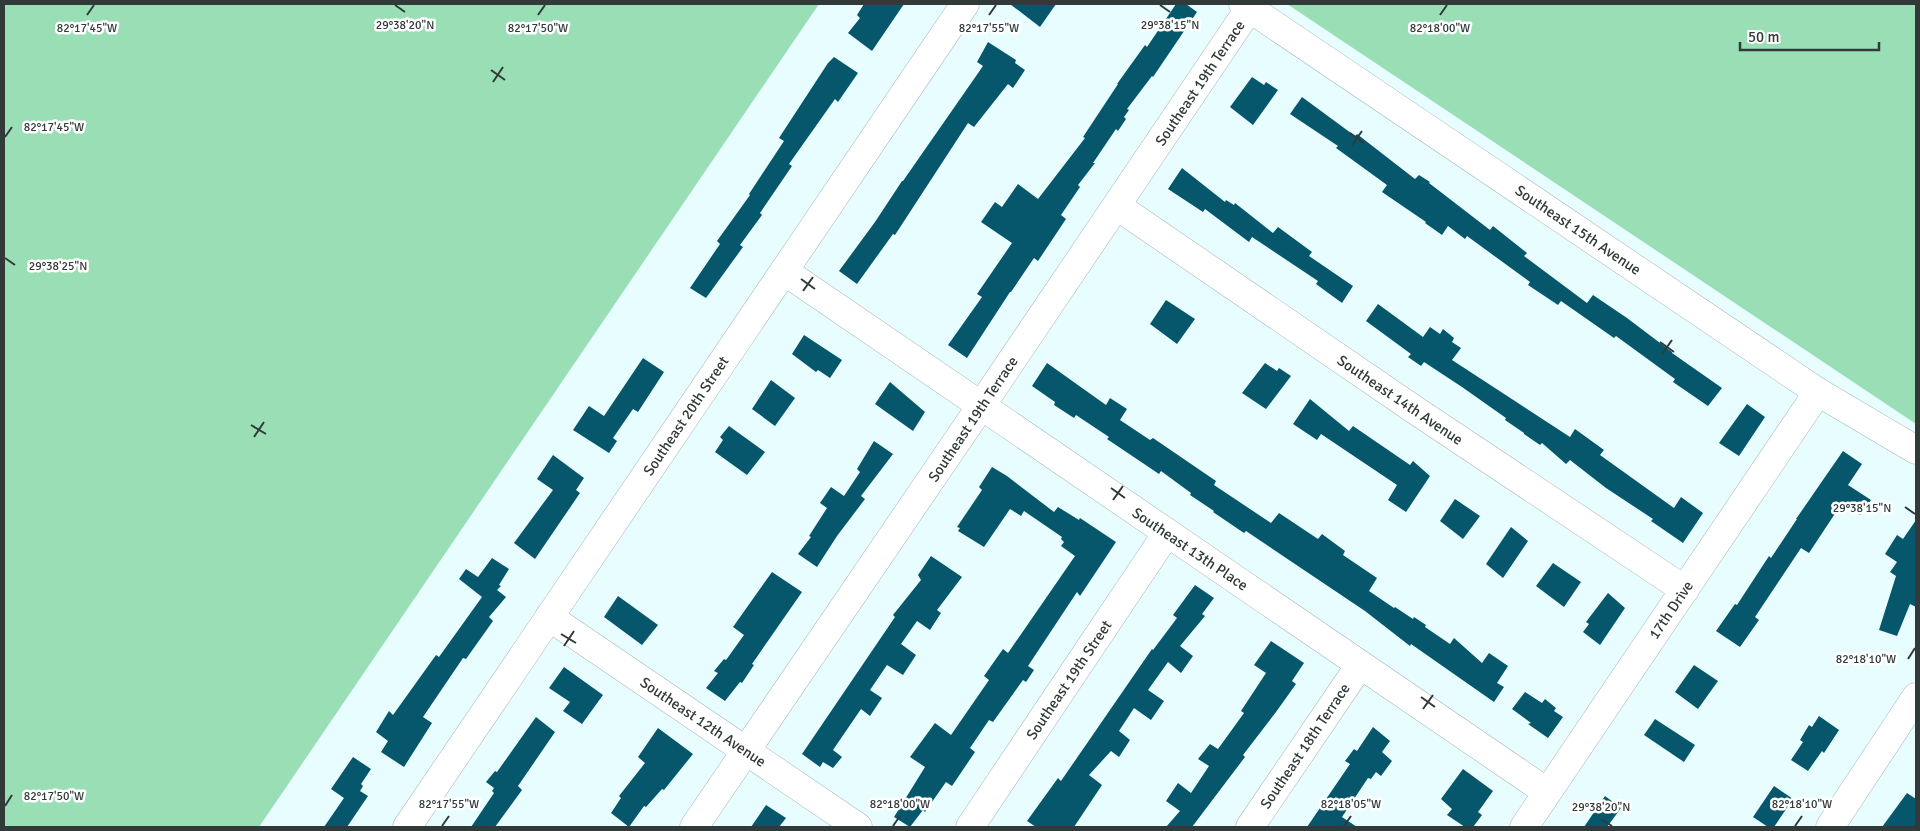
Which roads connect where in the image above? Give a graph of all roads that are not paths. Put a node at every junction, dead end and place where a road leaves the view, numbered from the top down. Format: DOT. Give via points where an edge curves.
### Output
graph roads {
  1 [pos="965,4"];
  2 [pos="1246,6"];
  3 [pos="1117,206"];
  4 [pos="784,272"];
  5 [pos="1818,392"];
  6 [pos="981,406"];
  7 [pos="1916,450"];
  8 [pos="1167,532"];
  9 [pos="1685,590"];
  10 [pos="549,617"];
  11 [pos="1360,664"];
  12 [pos="1916,697"];
  13 [pos="1906,733"];
  14 [pos="746,751"];
  15 [pos="1547,792"];
  16 [pos="407,827"];
  17 [pos="694,827"];
  18 [pos="858,827"];
  19 [pos="970,827"];
  20 [pos="1250,827"];
  21 [pos="1524,827"];
  22 [pos="1830,827"];
  1 -- 4 [label="street, Southeast 20th Street"];
  2 -- 3 [label="street, Southeast 19th Terrace"];
  2 -- 5 [label="street, Southeast 15th Avenue"];
  3 -- 6 [label="street, Southeast 19th Terrace"];
  3 -- 9 [label="street, Southeast 14th Avenue"];
  4 -- 6 [label="street, Southeast 13th Place"];
  4 -- 10 [label="street, Southeast 20th Street"];
  5 -- 7 [label="street, Southeast 15th Avenue"];
  5 -- 9 [label="street, 17th Drive"];
  6 -- 8 [label="street, Southeast 13th Place"];
  6 -- 14 [label="street, Southeast 19th Terrace"];
  8 -- 11 [label="street, Southeast 13th Place"];
  8 -- 19 [label="street, Southeast 19th Street"];
  9 -- 15 [label="street, 17th Drive"];
  10 -- 14 [label="street, Southeast 12th Avenue"];
  10 -- 16 [label="street, Southeast 20th Street"];
  11 -- 15 [label="street, Southeast 13th Place"];
  11 -- 20 [label="street, Southeast 18th Terrace"];
  12 -- 13 [label="street"];
  13 -- 22 [label="street"];
  14 -- 17 [label="street, Southeast 19th Terrace"];
  14 -- 18 [label="street, Southeast 12th Avenue"];
  15 -- 21 [label="street, 17th Drive"];
}
